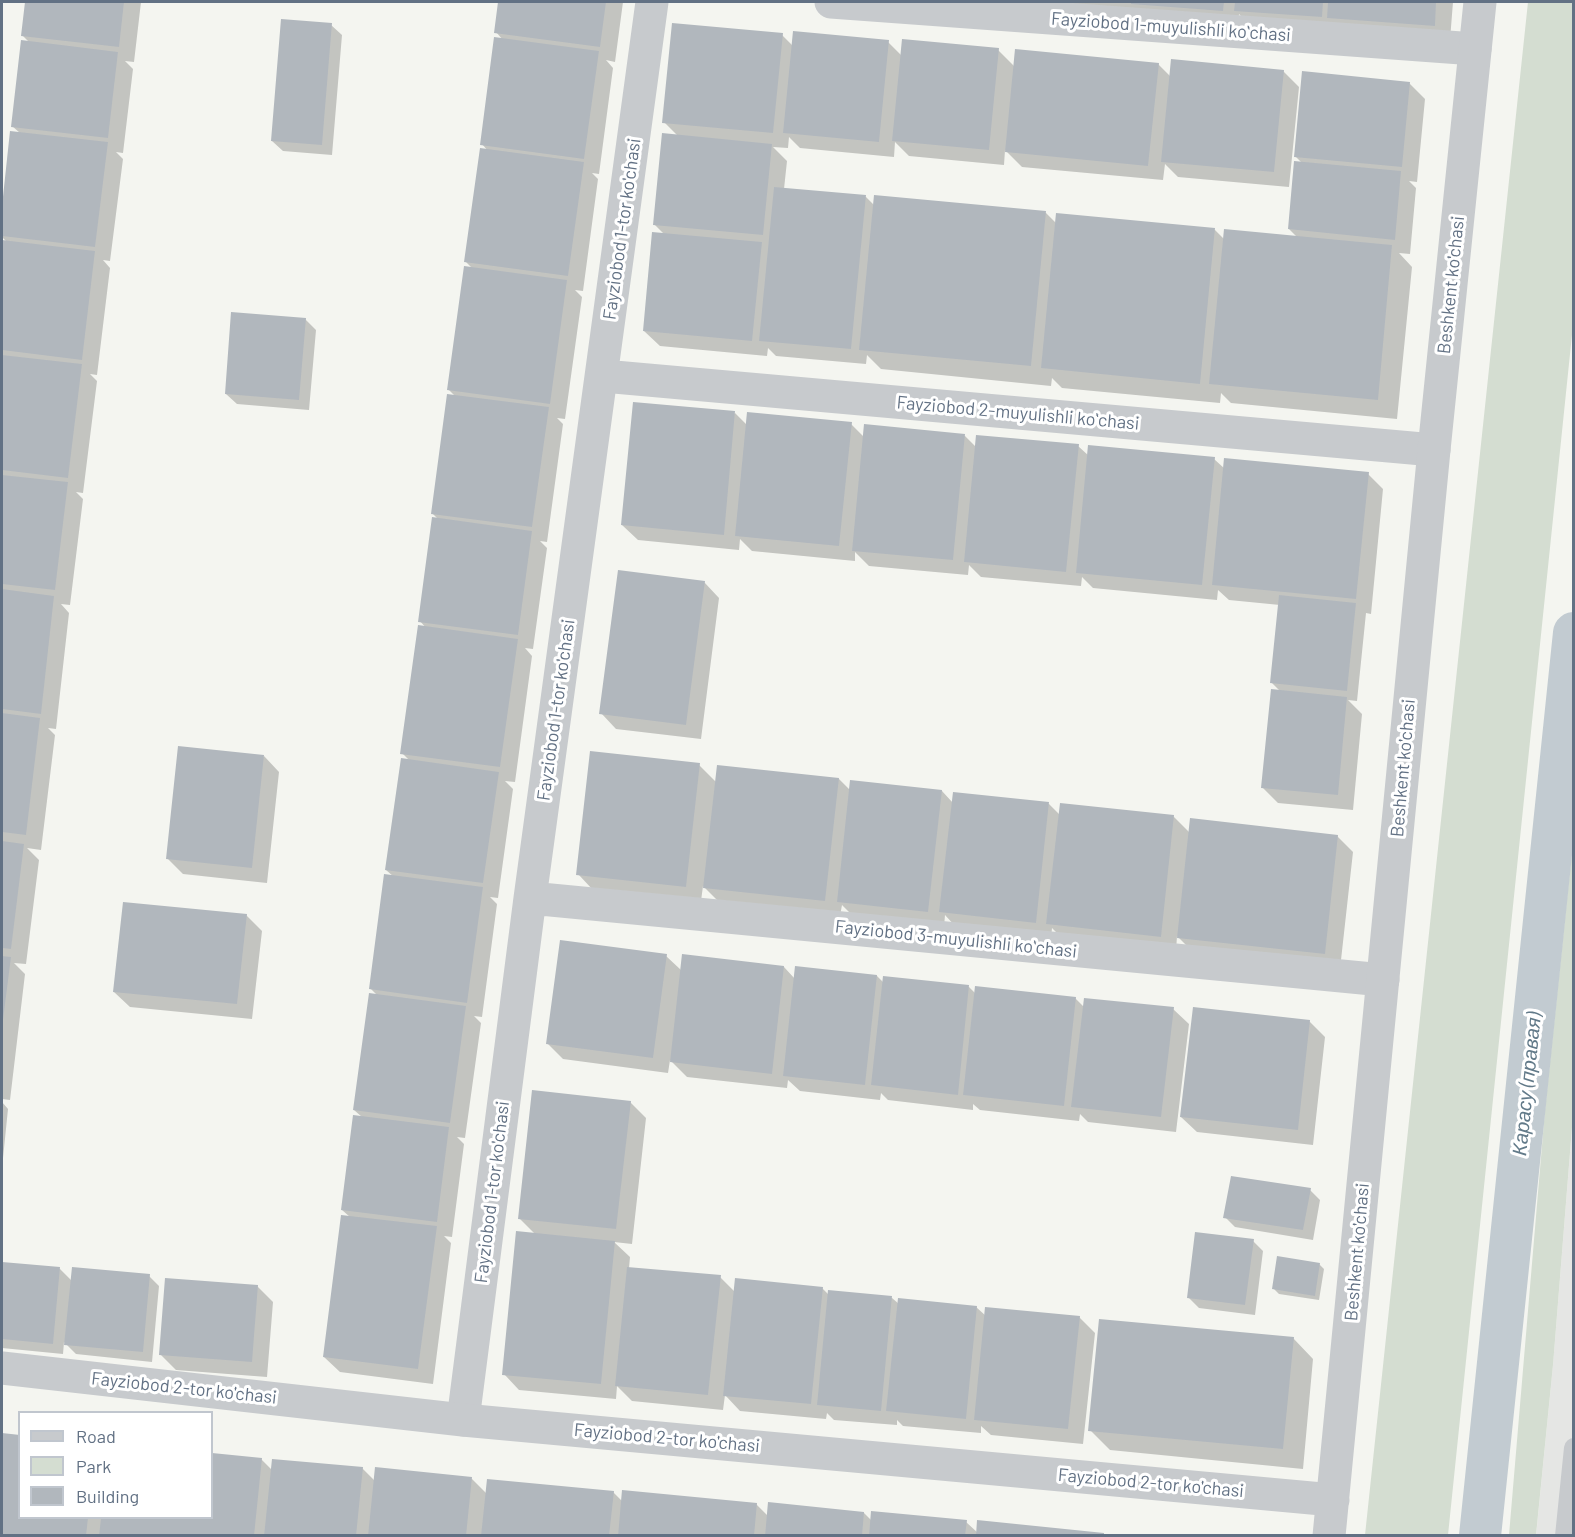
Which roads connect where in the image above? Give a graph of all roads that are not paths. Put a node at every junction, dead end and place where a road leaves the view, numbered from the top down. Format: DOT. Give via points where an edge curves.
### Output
graph roads {
  1 [pos="652,2"];
  2 [pos="831,2"];
  3 [pos="1480,2"];
  4 [pos="1475,50"];
  5 [pos="603,376"];
  6 [pos="1434,450"];
  7 [pos="530,898"];
  8 [pos="1383,980"];
  9 [pos="2,1368"];
  10 [pos="462,1420"];
  11 [pos="1574,1448"];
  12 [pos="1333,1500"];
  13 [pos="1329,1536"];
  14 [pos="1564,1536"];
  1 -- 5 [label="street, Fayziobod 1-tor ko'chasi"];
  2 -- 4 [label="street, Fayziobod 1-muyulishli koʻchasi"];
  3 -- 4 [label="street, Beshkent ko'chasi"];
  4 -- 6 [label="street, Beshkent ko'chasi"];
  5 -- 6 [label="street, Fayziobod 2-muyulishli koʻchasi"];
  5 -- 7 [label="street, Fayziobod 1-tor ko'chasi"];
  6 -- 8 [label="street, Beshkent ko'chasi"];
  7 -- 8 [label="street, Fayziobod 3-muyulishli koʻchasi"];
  7 -- 10 [label="street, Fayziobod 1-tor ko'chasi"];
  8 -- 12 [label="street, Beshkent ko'chasi"];
  9 -- 10 [label="street, Fayziobod 2-tor ko'chasi"];
  10 -- 12 [label="street, Fayziobod 2-tor ko'chasi"];
  11 -- 14 [label="lane"];
  12 -- 13 [label="street, Beshkent ko'chasi"];
}
